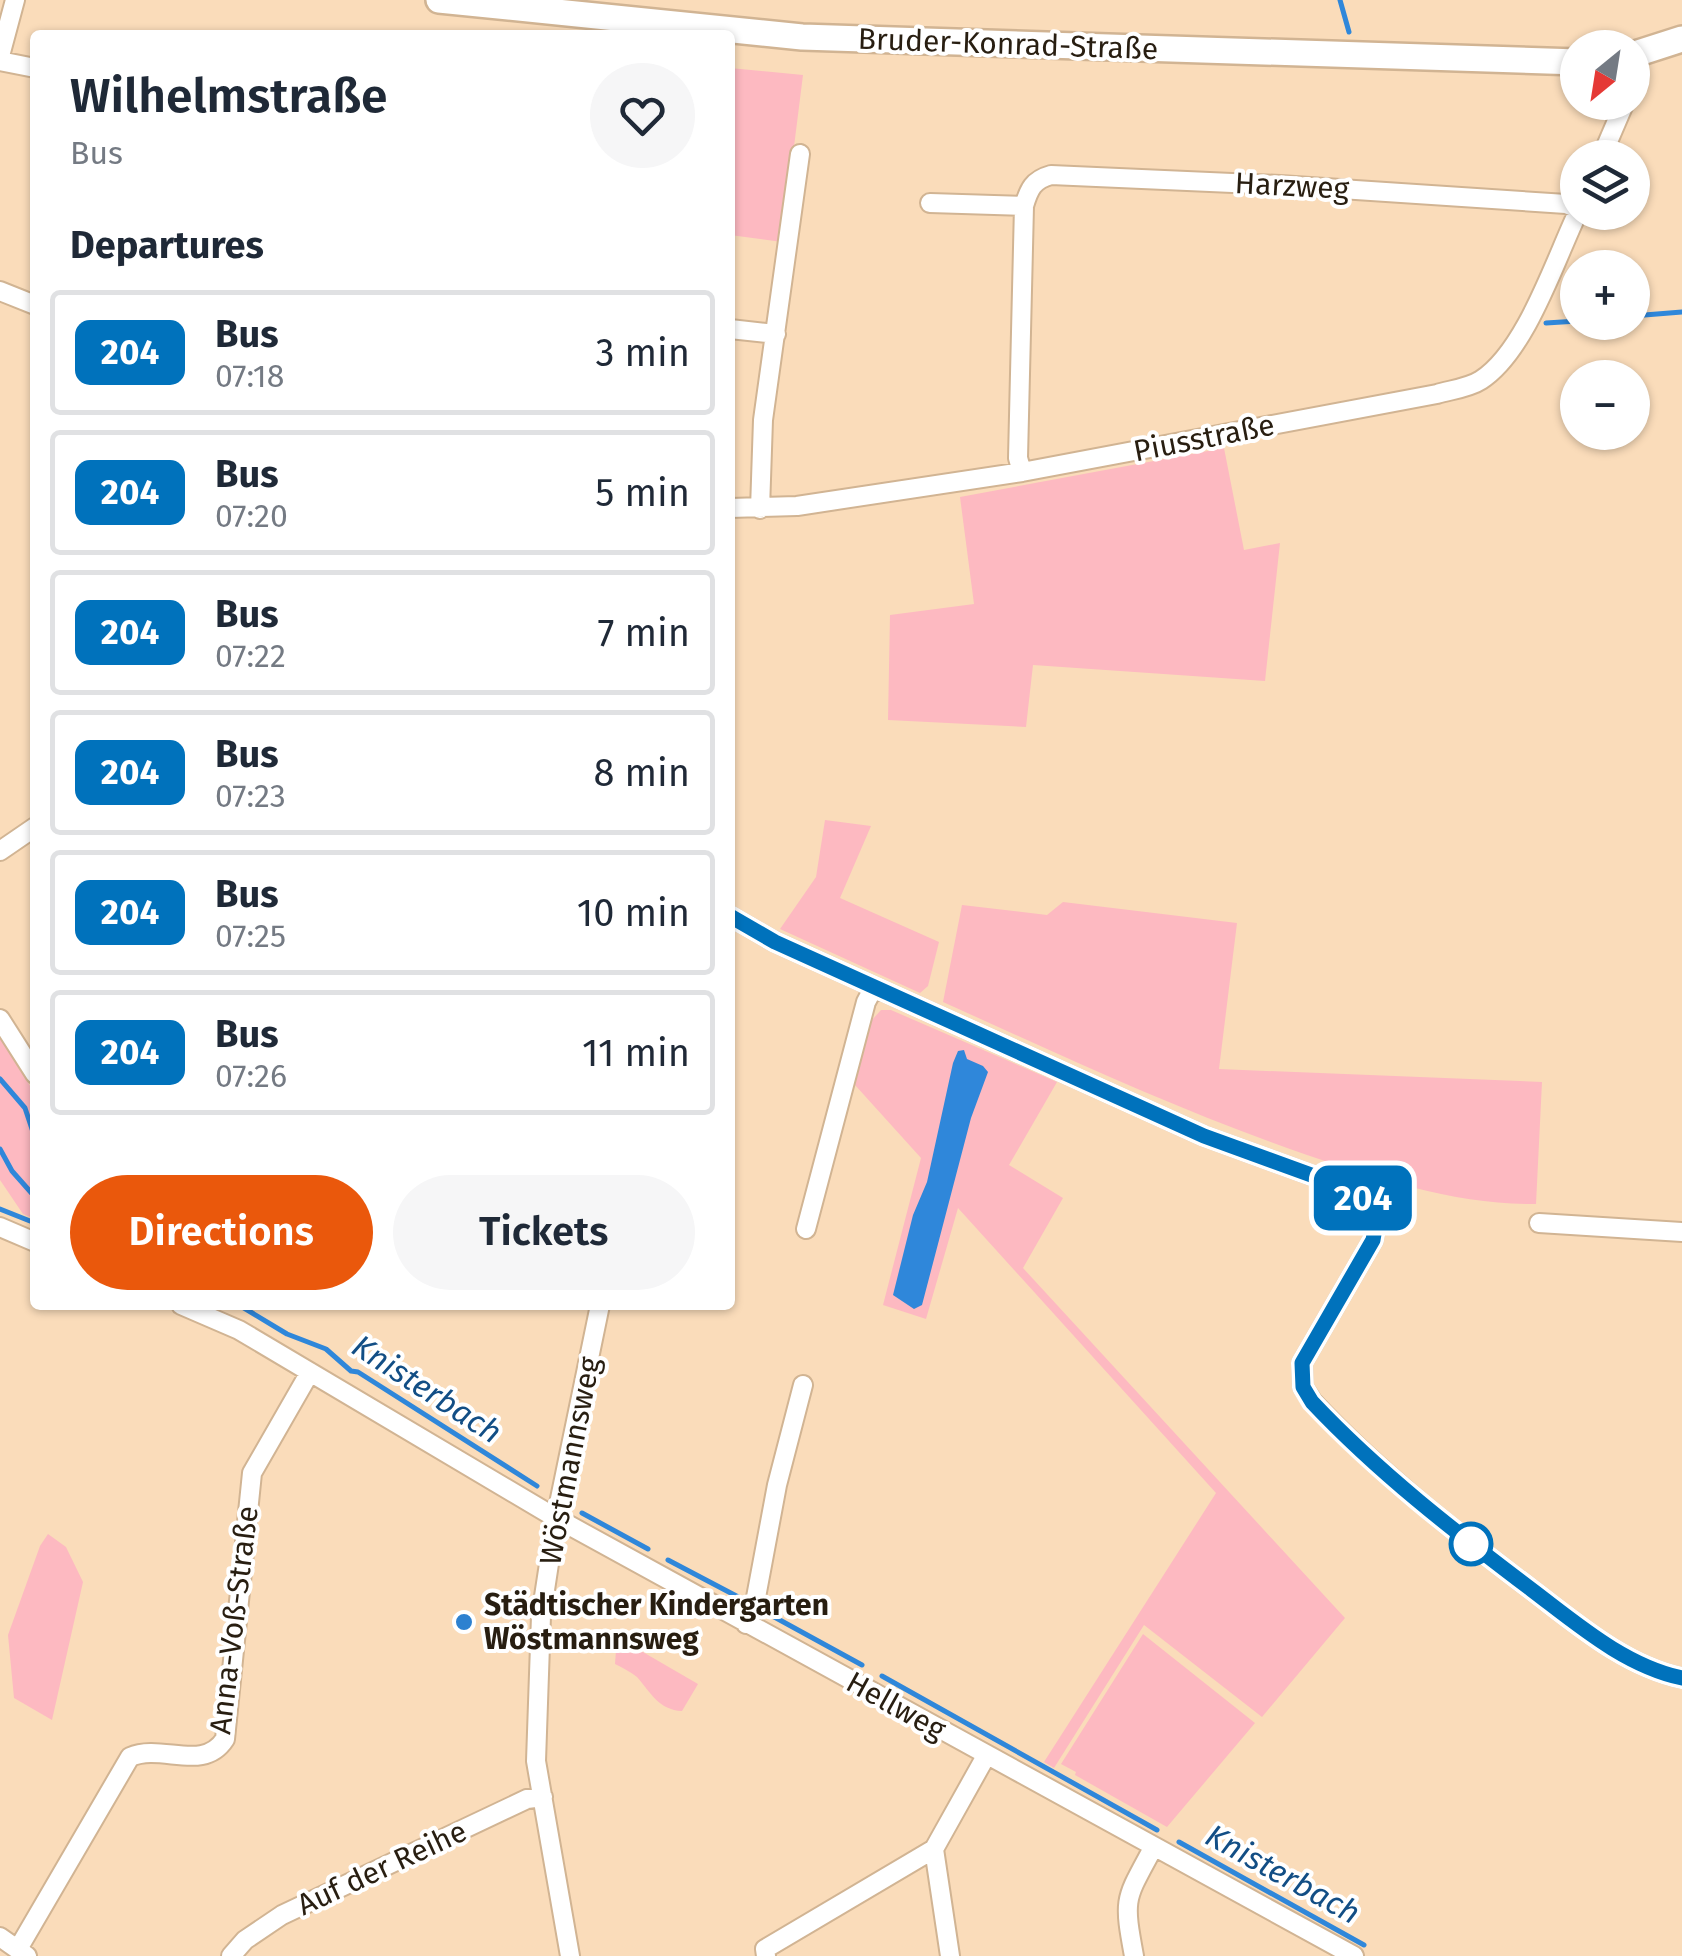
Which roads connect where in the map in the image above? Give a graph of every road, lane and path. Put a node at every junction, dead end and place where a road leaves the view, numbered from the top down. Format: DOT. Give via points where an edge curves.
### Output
graph roads {
  1 [pos="16,0"];
  2 [pos="439,0"];
  3 [pos="726,30"];
  4 [pos="735,31"];
  5 [pos="1682,38"];
  6 [pos="1650,49"];
  7 [pos="0,58"];
  8 [pos="1560,61"];
  9 [pos="30,67"];
  10 [pos="800,154"];
  11 [pos="930,203"];
  12 [pos="1560,204"];
  13 [pos="1024,206"];
  14 [pos="1569,230"];
  15 [pos="0,291"];
  16 [pos="30,303"];
  17 [pos="735,330"];
  18 [pos="776,334"];
  19 [pos="1022,472"];
  20 [pos="735,508"];
  21 [pos="760,509"];
  22 [pos="30,830"];
  23 [pos="0,851"];
  24 [pos="735,919"];
  25 [pos="874,987"];
  26 [pos="0,1019"];
  27 [pos="30,1066"];
  28 [pos="1540,1223"];
  29 [pos="0,1228"];
  30 [pos="806,1230"];
  31 [pos="1682,1232"];
  32 [pos="30,1240"];
  33 [pos="192,1310"];
  34 [pos="599,1310"];
  35 [pos="310,1372"];
  36 [pos="803,1385"];
  37 [pos="556,1518"];
  38 [pos="746,1624"];
  39 [pos="1682,1678"];
  40 [pos="986,1756"];
  41 [pos="543,1797"];
  42 [pos="1152,1848"];
  43 [pos="934,1849"];
  44 [pos="0,1937"];
  45 [pos="22,1953"];
  46 [pos="231,1956"];
  47 [pos="570,1956"];
  48 [pos="766,1956"];
  49 [pos="950,1956"];
  50 [pos="1134,1956"];
  51 [pos="1354,1956"];
  1 -- 7 [label="street"];
  2 -- 3 [label="street, Bruder-Konrad-Straße"];
  4 -- 8 [label="street, Bruder-Konrad-Straße"];
  5 -- 6 [label="street"];
  7 -- 9 [label="street"];
  10 -- 18 [label="street"];
  11 -- 13 [label="street"];
  12 -- 13 [label="street, Harzweg" via="1051,175 1038,178"];
  13 -- 19 [label="street"];
  14 -- 19 [label="street, Piusstraße" via="1521,335 1479,382"];
  15 -- 16 [label="street"];
  17 -- 18 [label="street"];
  18 -- 21 [label="street" via="763,420"];
  19 -- 21 [label="street, Piusstraße"];
  20 -- 21 [label="street, Piusstraße"];
  22 -- 23 [label="street"];
  24 -- 25 [label="street"];
  25 -- 30 [label="street"];
  25 -- 39 [label="street" via="1204,1136 1358,1192 1371,1207 1376,1229 1302,1363 1312,1402 1437,1519 1552,1605 1630,1659"];
  26 -- 27 [label="street"];
  28 -- 31 [label="street"];
  29 -- 32 [label="street"];
  33 -- 35 [label="street, Hellweg"];
  34 -- 37 [label="street, Wöstmannsweg"];
  35 -- 37 [label="street, Hellweg"];
  35 -- 45 [label="street, Anna-Voß-Straße" via="252,1473 225,1738 206,1757 130,1757"];
  36 -- 38 [label="street"];
  37 -- 38 [label="street, Hellweg"];
  37 -- 41 [label="street, Wöstmannsweg" via="541,1616 536,1761"];
  38 -- 40 [label="street, Hellweg"];
  40 -- 42 [label="street, Hellweg"];
  40 -- 43 [label="street"];
  41 -- 46 [label="street, Auf der Reihe" via="282,1915"];
  41 -- 47 [label="street, Wöstmannsweg"];
  42 -- 50 [label="street" via="1125,1908"];
  42 -- 51 [label="street, Hellweg"];
  43 -- 48 [label="street" via="765,1949"];
  43 -- 49 [label="street"];
  44 -- 45 [label="street"];
}
